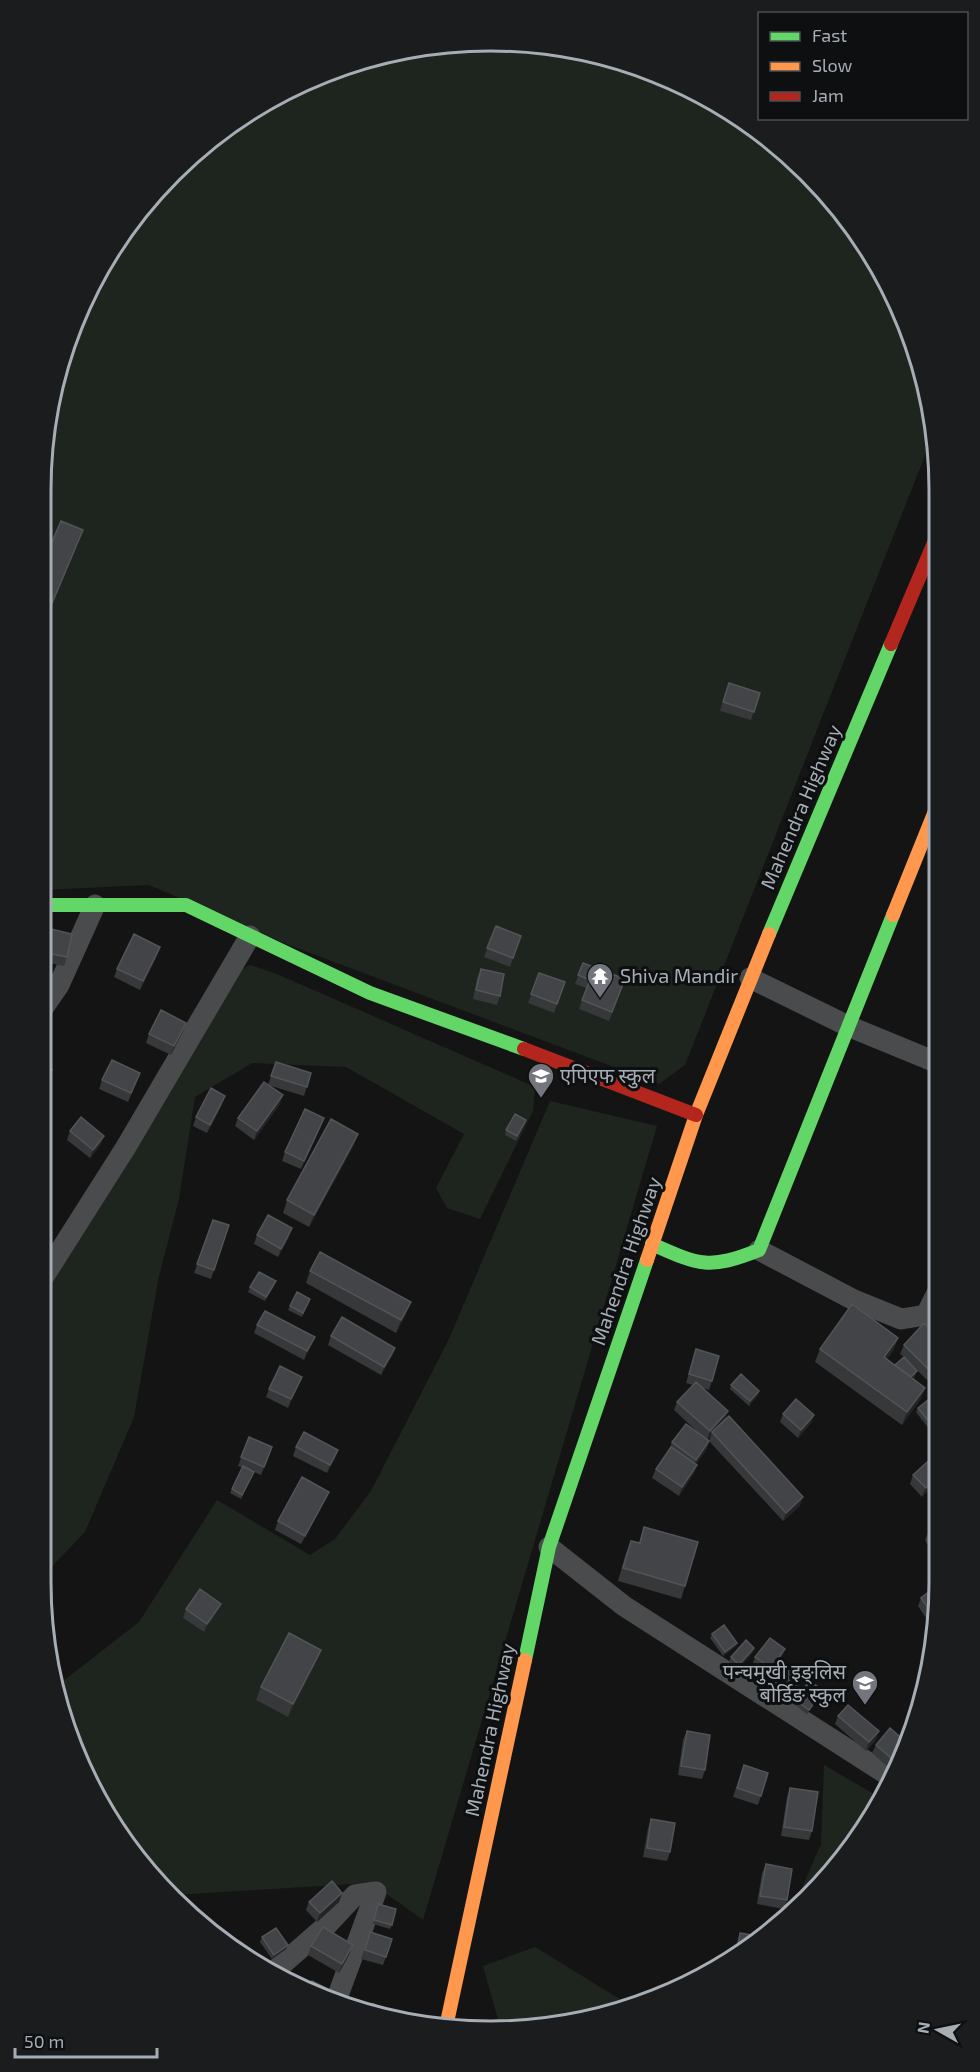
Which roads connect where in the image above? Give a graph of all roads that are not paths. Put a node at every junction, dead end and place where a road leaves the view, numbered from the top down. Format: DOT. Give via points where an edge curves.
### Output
graph roads {
  1 [pos="929,555"];
  2 [pos="929,826"];
  3 [pos="51,905"];
  4 [pos="95,905"];
  5 [pos="250,936"];
  6 [pos="750,978"];
  7 [pos="51,996"];
  8 [pos="848,1026"];
  9 [pos="929,1059"];
  10 [pos="696,1115"];
  11 [pos="652,1244"];
  12 [pos="759,1250"];
  13 [pos="51,1264"];
  14 [pos="929,1322"];
  15 [pos="549,1547"];
  16 [pos="885,1773"];
  17 [pos="279,1967"];
  18 [pos="338,1994"];
  19 [pos="448,2019"];
  1 -- 6 [label="main road, Mahendra Highway"];
  2 -- 8 [label="main road"];
  3 -- 4 [label="main road"];
  4 -- 5 [label="main road" via="186,905"];
  4 -- 7 [label="street"];
  5 -- 10 [label="main road" via="369,993"];
  5 -- 13 [label="street" via="126,1147"];
  6 -- 8 [label="street"];
  6 -- 10 [label="main road, Mahendra Highway"];
  8 -- 9 [label="street"];
  8 -- 12 [label="main road"];
  10 -- 11 [label="main road, Mahendra Highway"];
  11 -- 12 [label="main road" via="701,1264 725,1265"];
  11 -- 15 [label="main road, Mahendra Highway"];
  12 -- 14 [label="street" via="854,1300 901,1319"];
  15 -- 16 [label="street" via="624,1606"];
  15 -- 19 [label="main road, Mahendra Highway"];
  17 -- 18 [label="street" via="356,1895 376,1892"];
}
